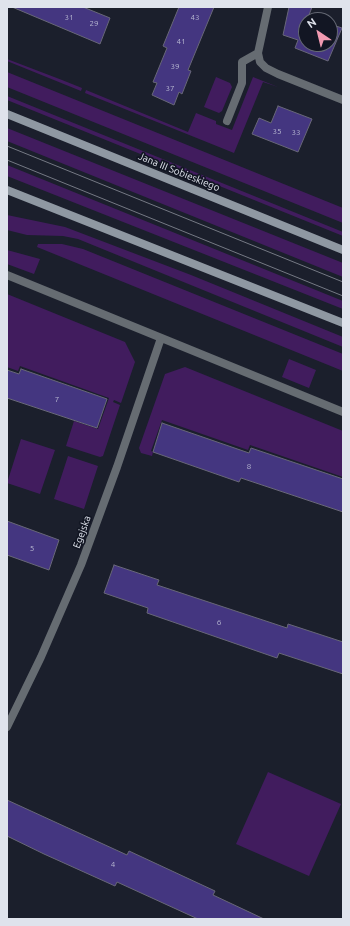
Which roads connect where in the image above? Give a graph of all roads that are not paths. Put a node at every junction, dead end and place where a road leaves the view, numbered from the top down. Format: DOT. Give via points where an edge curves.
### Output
graph roads {
  1 [pos="268,7"];
  2 [pos="258,53"];
  3 [pos="343,100"];
  4 [pos="7,114"];
  5 [pos="227,121"];
  6 [pos="7,190"];
  7 [pos="343,250"];
  8 [pos="7,275"];
  9 [pos="343,323"];
  10 [pos="161,338"];
  11 [pos="343,412"];
  12 [pos="7,727"];
  1 -- 2 [label="street"];
  2 -- 3 [label="street" via="260,62 266,68"];
  2 -- 5 [label="street" via="242,62 242,83"];
  4 -- 7 [label="main road, Jana III Sobieskiego"];
  6 -- 9 [label="main road"];
  8 -- 10 [label="street"];
  10 -- 11 [label="street"];
  10 -- 12 [label="street, Egejska" via="81,565"];
}
